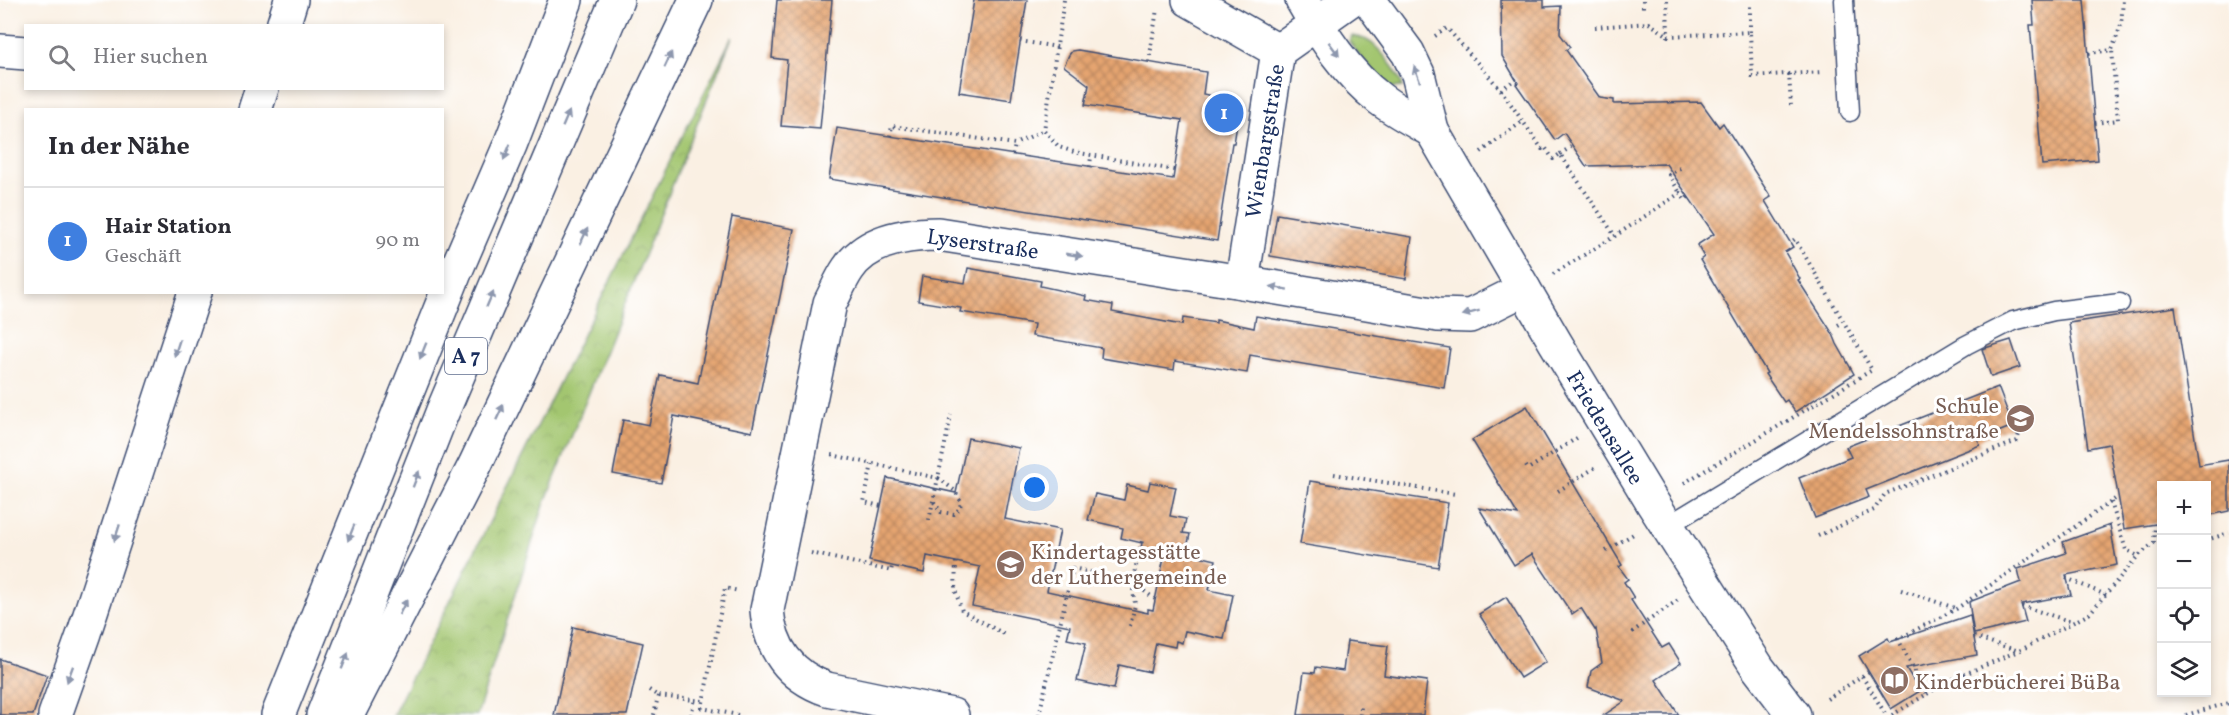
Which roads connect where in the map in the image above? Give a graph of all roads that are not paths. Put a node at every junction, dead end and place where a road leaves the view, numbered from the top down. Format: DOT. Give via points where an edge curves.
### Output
graph roads {
  1 [pos="291,0"];
  2 [pos="567,0"];
  3 [pos="617,0"];
  4 [pos="696,0"];
  5 [pos="1189,0"];
  6 [pos="1350,0"];
  7 [pos="1369,0"];
  8 [pos="1844,0"];
  9 [pos="1309,12"];
  10 [pos="284,24"];
  11 [pos="0,51"];
  12 [pos="1278,51"];
  13 [pos="24,53"];
  14 [pos="261,90"];
  15 [pos="256,108"];
  16 [pos="1850,112"];
  17 [pos="1432,131"];
  18 [pos="1242,282"];
  19 [pos="1535,283"];
  20 [pos="194,294"];
  21 [pos="2120,303"];
  22 [pos="1654,528"];
  23 [pos="55,715"];
  24 [pos="278,715"];
  25 [pos="323,715"];
  26 [pos="347,715"];
  27 [pos="952,715"];
  28 [pos="1794,715"];
  1 -- 10 [label="main road"];
  2 -- 24 [label="main road, A 7, one-way"];
  25 -- 3 [label="main road, A 7, one-way" via="442,413"];
  26 -- 4 [label="main road, one-way" via="475,465"];
  5 -- 12 [label="main road"];
  6 -- 9 [label="main road, Wienbargstraße"];
  17 -- 7 [label="main road, Friedensallee, one-way" via="1418,74 1408,53"];
  8 -- 16 [label="lane"];
  9 -- 12 [label="main road, Wienbargstraße"];
  9 -- 17 [label="main road, Friedensallee, one-way" via="1354,75 1380,99"];
  11 -- 13 [label="main road"];
  12 -- 18 [label="main road, Wienbargstraße"];
  14 -- 15 [label="main road"];
  17 -- 19 [label="main road, Friedensallee"];
  19 -- 18 [label="main road, Lyserstraße, one-way" via="1470,316 1455,316"];
  27 -- 18 [label="main road, Lyserstraße, one-way" via="811,684 779,653 768,622 766,610 830,303 848,268 872,247 894,238 938,234"];
  19 -- 22 [label="main road, Friedensallee"];
  20 -- 23 [label="main road, one-way"];
  21 -- 22 [label="lane" via="2054,311 2013,321 1965,345"];
  22 -- 28 [label="main road, Friedensallee"];
}
